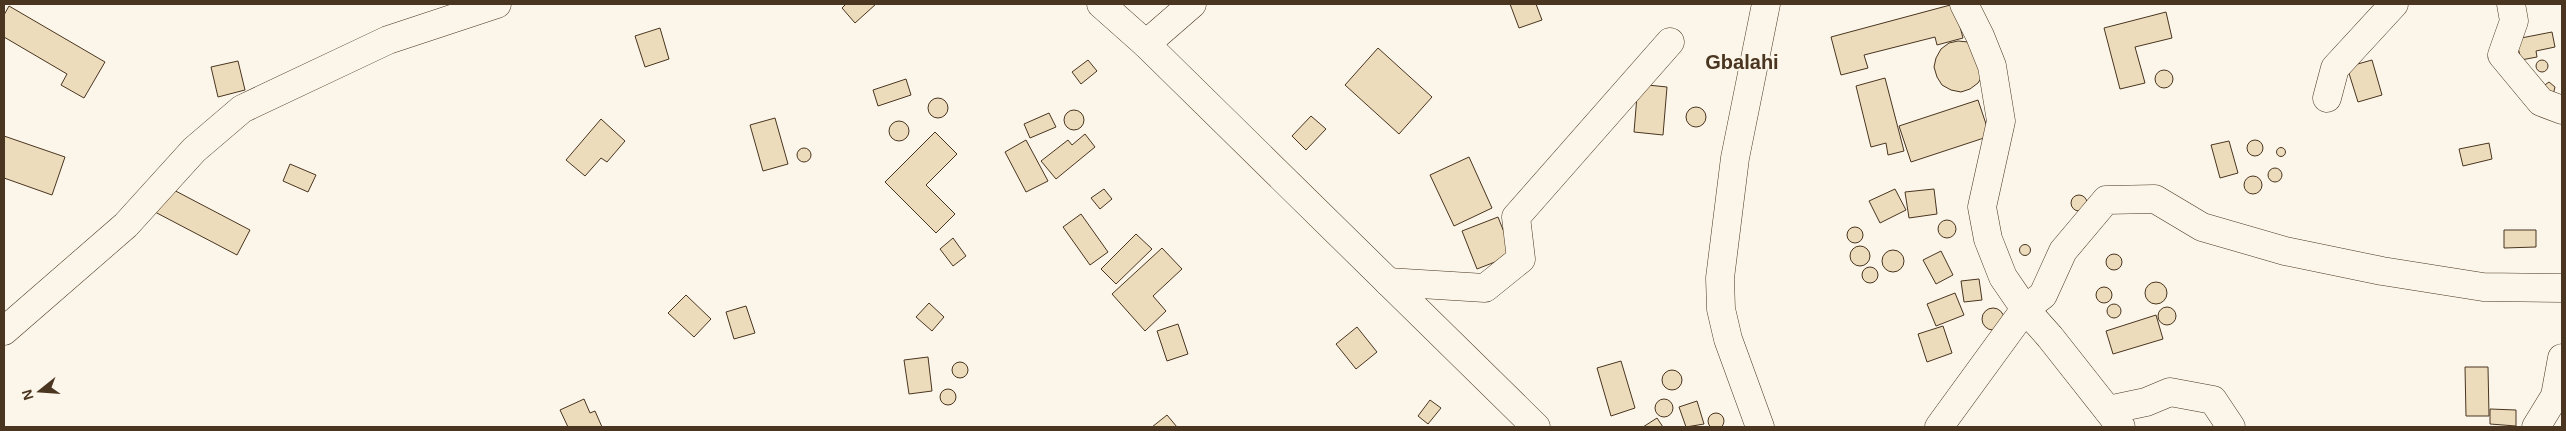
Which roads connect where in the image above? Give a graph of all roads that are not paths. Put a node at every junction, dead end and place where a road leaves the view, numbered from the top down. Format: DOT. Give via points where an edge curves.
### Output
graph roads {
  1 [pos="497,4"];
  2 [pos="1101,4"];
  3 [pos="1192,4"];
  4 [pos="1766,4"];
  5 [pos="1964,4"];
  6 [pos="2394,4"];
  7 [pos="2511,4"];
  8 [pos="1670,42"];
  9 [pos="1146,44"];
  10 [pos="2327,98"];
  11 [pos="2562,110"];
  12 [pos="1388,282"];
  13 [pos="2562,288"];
  14 [pos="2025,309"];
  15 [pos="4,331"];
  16 [pos="2562,358"];
  17 [pos="2562,416"];
  18 [pos="2115,419"];
  19 [pos="1536,427"];
  20 [pos="1760,427"];
  21 [pos="1939,427"];
  22 [pos="2231,427"];
  23 [pos="2536,427"];
  24 [pos="2543,427"];
  1 -- 15 [label="street" via="388,40 242,109 194,150 126,225"];
  2 -- 9 [label="street"];
  3 -- 9 [label="street"];
  4 -- 20 [label="street" via="1735,158 1720,278 1721,309 1728,339"];
  5 -- 14 [label="street" via="1992,66 2001,120 1982,207 1988,239 2004,277"];
  6 -- 10 [label="street" via="2335,68"];
  7 -- 11 [label="street" via="2514,21 2502,55 2541,102"];
  8 -- 12 [label="street" via="1516,217 1520,259 1485,288"];
  9 -- 12 [label="street"];
  12 -- 19 [label="street"];
  13 -- 14 [label="street" via="2483,287 2382,271 2285,251 2202,227 2155,199 2106,200 2063,251 2043,295"];
  14 -- 18 [label="street"];
  14 -- 21 [label="street"];
  16 -- 23 [label="street" via="2555,396"];
  17 -- 24 [label="street"];
  18 -- 22 [label="street" via="2170,392 2213,400"];
}
